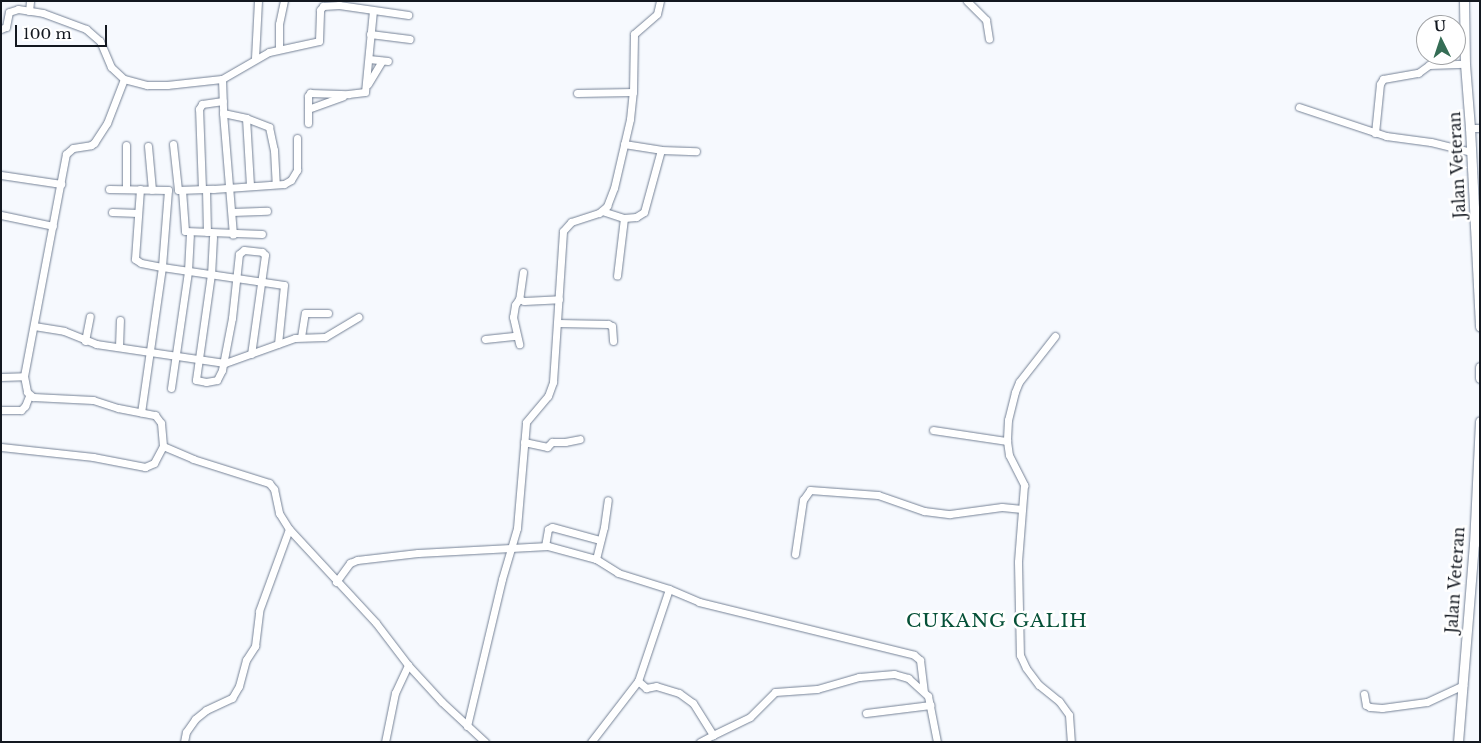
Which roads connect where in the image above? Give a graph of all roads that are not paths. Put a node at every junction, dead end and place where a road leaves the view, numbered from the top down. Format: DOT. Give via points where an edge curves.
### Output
graph roads {
  1 [pos="30,1"];
  2 [pos="258,1"];
  3 [pos="284,1"];
  4 [pos="660,1"];
  5 [pos="967,1"];
  6 [pos="1464,1"];
  7 [pos="29,11"];
  8 [pos="373,11"];
  9 [pos="408,15"];
  10 [pos="1464,15"];
  11 [pos="1,30"];
  12 [pos="370,34"];
  13 [pos="410,39"];
  14 [pos="989,39"];
  15 [pos="279,49"];
  16 [pos="255,58"];
  17 [pos="369,59"];
  18 [pos="1429,65"];
  19 [pos="1465,65"];
  20 [pos="124,79"];
  21 [pos="222,79"];
  22 [pos="367,88"];
  23 [pos="633,92"];
  24 [pos="577,93"];
  25 [pos="348,94"];
  26 [pos="223,101"];
  27 [pos="1299,107"];
  28 [pos="308,109"];
  29 [pos="223,113"];
  30 [pos="246,118"];
  31 [pos="308,123"];
  32 [pos="1475,128"];
  33 [pos="1375,134"];
  34 [pos="297,138"];
  35 [pos="173,144"];
  36 [pos="624,144"];
  37 [pos="126,145"];
  38 [pos="148,146"];
  39 [pos="661,150"];
  40 [pos="696,151"];
  41 [pos="1471,152"];
  42 [pos="1,176"];
  43 [pos="61,184"];
  44 [pos="276,184"];
  45 [pos="250,186"];
  46 [pos="126,188"];
  47 [pos="230,188"];
  48 [pos="109,189"];
  49 [pos="140,189"];
  50 [pos="204,189"];
  51 [pos="152,190"];
  52 [pos="182,190"];
  53 [pos="267,211"];
  54 [pos="602,211"];
  55 [pos="1477,211"];
  56 [pos="112,212"];
  57 [pos="232,212"];
  58 [pos="138,213"];
  59 [pos="1,216"];
  60 [pos="624,218"];
  61 [pos="53,226"];
  62 [pos="207,232"];
  63 [pos="262,234"];
  64 [pos="233,235"];
  65 [pos="190,236"];
  66 [pos="213,237"];
  67 [pos="162,267"];
  68 [pos="188,271"];
  69 [pos="523,272"];
  70 [pos="211,274"];
  71 [pos="617,276"];
  72 [pos="237,278"];
  73 [pos="261,281"];
  74 [pos="1479,291"];
  75 [pos="519,299"];
  76 [pos="559,299"];
  77 [pos="328,313"];
  78 [pos="90,316"];
  79 [pos="358,317"];
  80 [pos="120,320"];
  81 [pos="558,323"];
  82 [pos="34,326"];
  83 [pos="1480,327"];
  84 [pos="516,336"];
  85 [pos="1055,336"];
  86 [pos="301,337"];
  87 [pos="485,339"];
  88 [pos="613,340"];
  89 [pos="86,341"];
  90 [pos="278,344"];
  91 [pos="519,344"];
  92 [pos="119,347"];
  93 [pos="150,352"];
  94 [pos="251,354"];
  95 [pos="176,356"];
  96 [pos="198,359"];
  97 [pos="225,363"];
  98 [pos="1480,367"];
  99 [pos="24,376"];
  100 [pos="1,377"];
  101 [pos="1480,378"];
  102 [pos="170,388"];
  103 [pos="29,396"];
  104 [pos="1,410"];
  105 [pos="141,412"];
  106 [pos="1480,421"];
  107 [pos="933,430"];
  108 [pos="580,439"];
  109 [pos="1007,441"];
  110 [pos="524,442"];
  111 [pos="163,446"];
  112 [pos="1,447"];
  113 [pos="608,500"];
  114 [pos="1022,509"];
  115 [pos="289,529"];
  116 [pos="600,540"];
  117 [pos="545,546"];
  118 [pos="512,549"];
  119 [pos="795,554"];
  120 [pos="596,559"];
  121 [pos="336,582"];
  122 [pos="669,589"];
  123 [pos="408,665"];
  124 [pos="638,681"];
  125 [pos="1463,686"];
  126 [pos="924,691"];
  127 [pos="1364,694"];
  128 [pos="931,706"];
  129 [pos="866,713"];
  130 [pos="467,726"];
  131 [pos="714,735"];
  132 [pos="184,742"];
  133 [pos="385,742"];
  134 [pos="485,742"];
  135 [pos="591,742"];
  136 [pos="700,742"];
  137 [pos="937,742"];
  138 [pos="1070,742"];
  139 [pos="1458,742"];
  1 -- 7 [label="street"];
  2 -- 16 [label="street"];
  3 -- 15 [label="street" via="279,24"];
  4 -- 23 [label="street" via="657,14 634,34"];
  5 -- 14 [label="street" via="986,20"];
  6 -- 10 [label="main road, Jalan Veteran"];
  7 -- 11 [label="street" via="9,12 6,27"];
  7 -- 20 [label="street" via="95,34 111,68"];
  8 -- 9 [label="street"];
  8 -- 12 [label="street"];
  8 -- 15 [label="street" via="339,5 323,6 318,41"];
  12 -- 13 [label="street"];
  12 -- 17 [label="street"];
  15 -- 16 [label="street"];
  16 -- 21 [label="street"];
  17 -- 22 [label="street"];
  17 -- 22 [label="street" via="385,61"];
  18 -- 33 [label="street" via="1418,74 1383,79"];
  19 -- 32 [label="main road, Jalan Veteran"];
  20 -- 21 [label="street" via="167,85"];
  20 -- 43 [label="street" via="94,143 68,151"];
  21 -- 26 [label="street"];
  22 -- 25 [label="street" via="364,93"];
  23 -- 24 [label="street"];
  23 -- 36 [label="street"];
  25 -- 28 [label="street"];
  25 -- 28 [label="street" via="310,93"];
  26 -- 29 [label="street"];
  26 -- 50 [label="street" via="202,104 199,109"];
  27 -- 33 [label="street"];
  28 -- 31 [label="street"];
  29 -- 30 [label="street"];
  29 -- 47 [label="street"];
  30 -- 44 [label="street" via="269,127"];
  30 -- 45 [label="street"];
  32 -- 41 [label="main road, Jalan Veteran"];
  33 -- 41 [label="street"];
  34 -- 44 [label="street" via="297,170 291,180"];
  35 -- 52 [label="street" via="178,190"];
  36 -- 39 [label="street"];
  36 -- 54 [label="street" via="611,195"];
  37 -- 46 [label="street"];
  38 -- 51 [label="street"];
  39 -- 40 [label="street"];
  39 -- 60 [label="street" via="644,212"];
  41 -- 55 [label="main road, Jalan Veteran"];
  42 -- 43 [label="street"];
  43 -- 61 [label="street"];
  44 -- 45 [label="street"];
  45 -- 47 [label="street"];
  46 -- 48 [label="street"];
  46 -- 49 [label="street"];
  47 -- 50 [label="street"];
  47 -- 57 [label="street"];
  49 -- 51 [label="street"];
  49 -- 58 [label="street"];
  50 -- 52 [label="street"];
  50 -- 62 [label="street"];
  51 -- 67 [label="street" via="168,190"];
  52 -- 62 [label="street" via="185,231"];
  53 -- 57 [label="street"];
  54 -- 60 [label="street"];
  54 -- 76 [label="street" via="571,222 563,231"];
  55 -- 74 [label="main road, Jalan Veteran"];
  56 -- 58 [label="street"];
  57 -- 64 [label="street"];
  58 -- 67 [label="street" via="134,259"];
  59 -- 61 [label="street"];
  60 -- 71 [label="street"];
  61 -- 82 [label="street"];
  62 -- 64 [label="street"];
  63 -- 64 [label="street"];
  65 -- 68 [label="street"];
  66 -- 70 [label="street"];
  67 -- 68 [label="street"];
  67 -- 93 [label="street"];
  68 -- 70 [label="street"];
  68 -- 95 [label="street"];
  69 -- 75 [label="street"];
  70 -- 72 [label="street"];
  70 -- 96 [label="street"];
  72 -- 73 [label="street"];
  72 -- 73 [label="street" via="239,254 244,250 262,252"];
  72 -- 97 [label="street"];
  73 -- 90 [label="street" via="284,285"];
  73 -- 94 [label="street"];
  74 -- 83 [label="main road, Jalan Veteran"];
  75 -- 76 [label="street"];
  75 -- 84 [label="street" via="513,311"];
  76 -- 81 [label="street"];
  77 -- 86 [label="street" via="305,313"];
  78 -- 89 [label="street"];
  79 -- 86 [label="street" via="325,337"];
  80 -- 92 [label="street"];
  81 -- 88 [label="street" via="608,324 612,326"];
  81 -- 110 [label="street" via="551,390 528,418"];
  82 -- 89 [label="street" via="64,331"];
  82 -- 99 [label="street"];
  84 -- 87 [label="street"];
  84 -- 91 [label="street"];
  85 -- 109 [label="street" via="1019,382 1008,420"];
  86 -- 90 [label="street"];
  89 -- 92 [label="street"];
  90 -- 94 [label="street"];
  92 -- 93 [label="street"];
  93 -- 95 [label="street"];
  93 -- 105 [label="street"];
  94 -- 97 [label="street"];
  95 -- 96 [label="street"];
  95 -- 102 [label="street"];
  96 -- 97 [label="street"];
  96 -- 97 [label="street" via="195,377 200,381 217,380"];
  98 -- 101 [label="main road"];
  99 -- 100 [label="street"];
  99 -- 103 [label="street"];
  103 -- 104 [label="street" via="21,410"];
  103 -- 105 [label="street" via="93,400"];
  105 -- 111 [label="street" via="159,418"];
  106 -- 125 [label="main road, Jalan Veteran"];
  107 -- 109 [label="street"];
  108 -- 110 [label="street" via="552,442 547,447"];
  109 -- 114 [label="street" via="1009,455 1024,485"];
  110 -- 118 [label="street"];
  111 -- 112 [label="street" via="154,463 145,467 93,457"];
  111 -- 115 [label="street" via="269,483 274,489 279,513"];
  113 -- 116 [label="street"];
  114 -- 119 [label="street" via="1002,507 950,514 924,511 878,495 810,490 803,500"];
  114 -- 138 [label="street" via="1018,562 1020,655 1039,685 1069,714"];
  115 -- 121 [label="street"];
  115 -- 132 [label="street" via="259,611 255,646 246,660 239,686 232,698 195,719 186,732"];
  116 -- 117 [label="street" via="552,527 548,529"];
  116 -- 120 [label="street"];
  117 -- 118 [label="street"];
  117 -- 120 [label="street"];
  118 -- 121 [label="street" via="418,553 357,560 350,563"];
  118 -- 130 [label="street"];
  120 -- 122 [label="street" via="618,573"];
  121 -- 123 [label="street" via="376,623"];
  122 -- 124 [label="street"];
  122 -- 126 [label="street" via="699,602 914,655 920,660"];
  123 -- 130 [label="street"];
  123 -- 133 [label="street" via="395,693"];
  124 -- 131 [label="street" via="646,688 660,687 688,698"];
  124 -- 135 [label="street"];
  125 -- 127 [label="street" via="1428,702 1382,708 1366,704"];
  125 -- 139 [label="main road, Jalan Veteran"];
  126 -- 128 [label="street"];
  126 -- 131 [label="street" via="908,678 894,674 859,677 817,689 775,692 750,717"];
  128 -- 129 [label="street"];
  128 -- 137 [label="street"];
  130 -- 134 [label="street"];
  131 -- 136 [label="street"];
}
